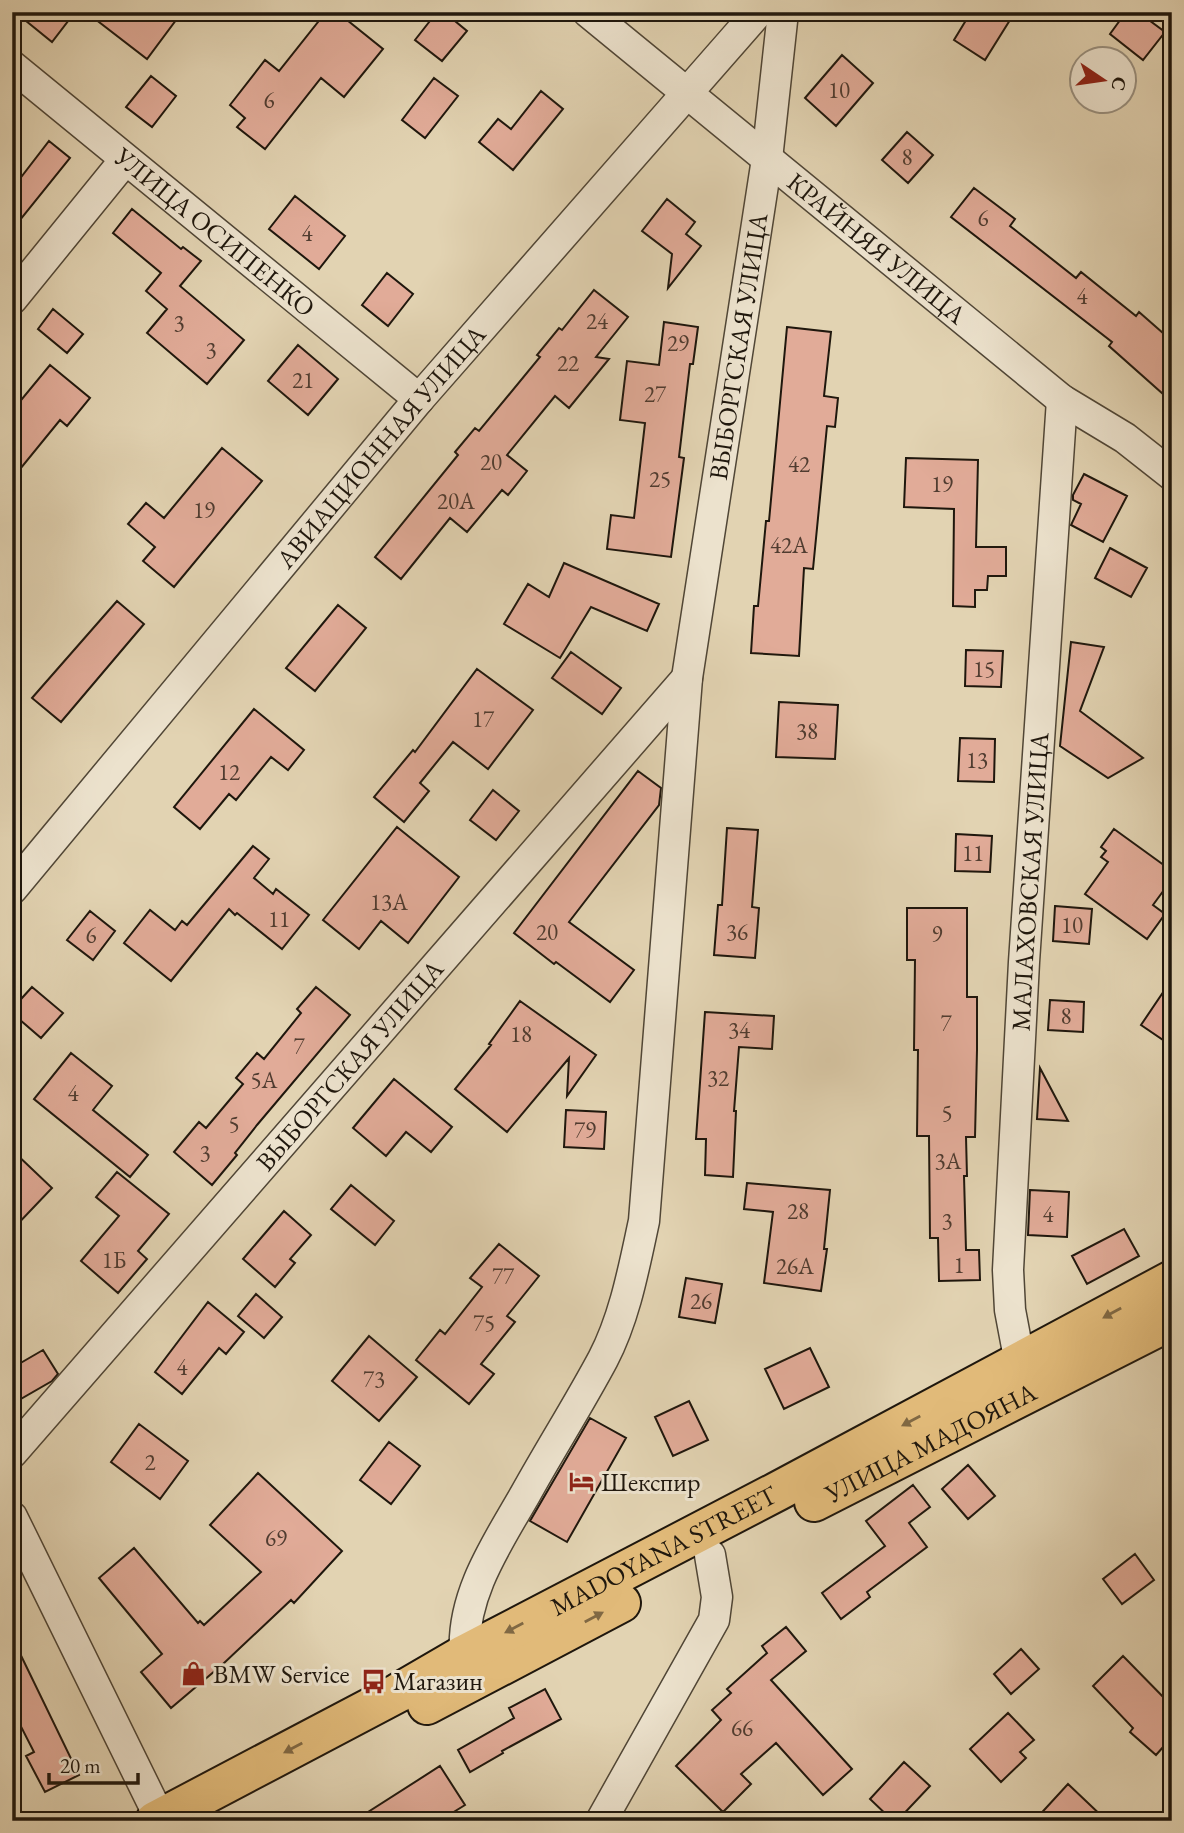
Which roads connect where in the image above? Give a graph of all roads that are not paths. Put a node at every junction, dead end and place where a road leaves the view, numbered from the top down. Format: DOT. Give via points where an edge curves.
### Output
graph roads {
  1 [pos="588,12"];
  2 [pos="758,12"];
  3 [pos="782,12"];
  4 [pos="12,66"];
  5 [pos="687,93"];
  6 [pos="767,159"];
  7 [pos="125,160"];
  8 [pos="12,299"];
  9 [pos="419,399"];
  10 [pos="1062,400"];
  11 [pos="1172,475"];
  12 [pos="687,678"];
  13 [pos="12,889"];
  14 [pos="1172,1280"];
  15 [pos="1172,1320"];
  16 [pos="1020,1363"];
  17 [pos="12,1453"];
  18 [pos="12,1517"];
  19 [pos="710,1555"];
  20 [pos="465,1654"];
  21 [pos="157,1819"];
  22 [pos="208,1821"];
  23 [pos="601,1821"];
  1 -- 5 [label="street, КРАЙНЯЯ УЛИЦА"];
  2 -- 5 [label="street, АВИАЦИОННАЯ УЛИЦА"];
  3 -- 6 [label="street, ВЫБОРГСКАЯ УЛИЦА"];
  4 -- 7 [label="street, УЛИЦА ОСИПЕНКО"];
  5 -- 6 [label="street, КРАЙНЯЯ УЛИЦА"];
  5 -- 9 [label="street, АВИАЦИОННАЯ УЛИЦА"];
  6 -- 10 [label="street, КРАЙНЯЯ УЛИЦА"];
  6 -- 12 [label="street, ВЫБОРГСКАЯ УЛИЦА"];
  7 -- 8 [label="street"];
  7 -- 9 [label="street, УЛИЦА ОСИПЕНКО"];
  9 -- 13 [label="street, АВИАЦИОННАЯ УЛИЦА"];
  10 -- 11 [label="street, КРАЙНЯЯ УЛИЦА" via="1125,438"];
  10 -- 16 [label="street, МАЛАХОВСКАЯ УЛИЦА" via="1008,1270"];
  12 -- 17 [label="street, ВЫБОРГСКАЯ УЛИЦА"];
  12 -- 20 [label="street, ВЫБОРГСКАЯ УЛИЦА" via="644,1221 631,1279 604,1356 490,1555 467,1613"];
  14 -- 16 [label="main road, MADOYANA STREET, one-way"];
  15 -- 19 [label="main road, УЛИЦА МАДОЯНА"];
  16 -- 20 [label="main road, MADOYANA STREET, one-way"];
  18 -- 21 [label="street"];
  22 -- 19 [label="main road, УЛИЦА МАДОЯНА, one-way"];
  19 -- 23 [label="street" via="717,1597 714,1620"];
  20 -- 21 [label="main road, MADOYANA STREET, one-way"];
}
